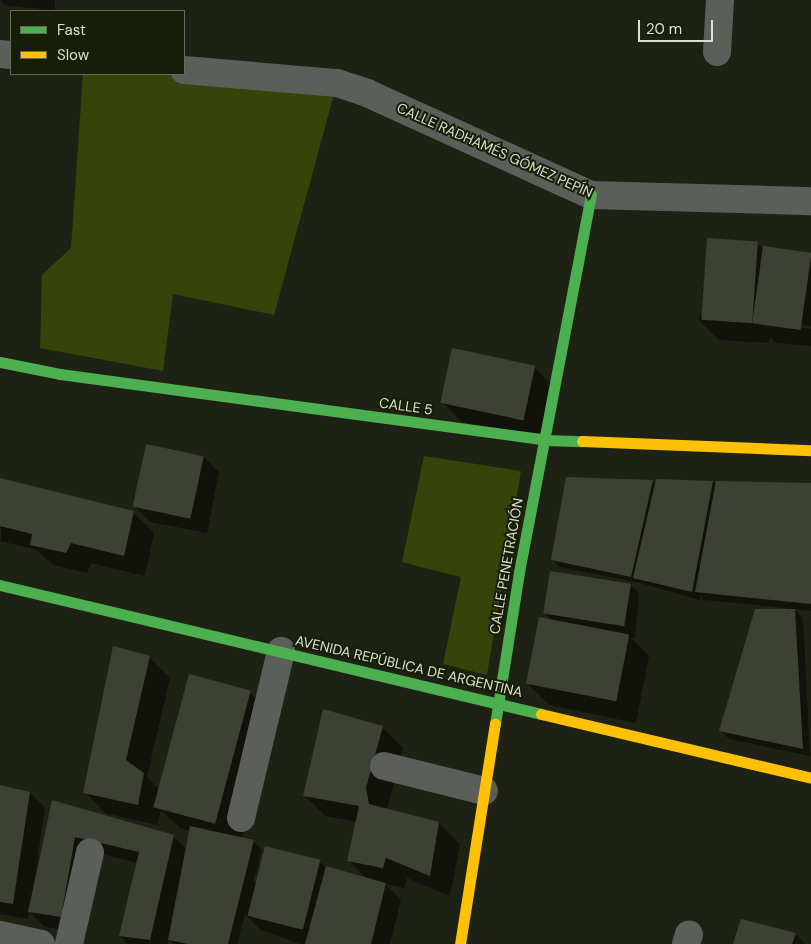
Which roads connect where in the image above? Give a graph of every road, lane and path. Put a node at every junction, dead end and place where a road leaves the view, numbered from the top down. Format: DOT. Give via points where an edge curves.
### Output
graph roads {
  1 [pos="720,0"];
  2 [pos="717,52"];
  3 [pos="185,70"];
  4 [pos="591,195"];
  5 [pos="811,202"];
  6 [pos="0,362"];
  7 [pos="544,440"];
  8 [pos="811,450"];
  9 [pos="0,585"];
  10 [pos="280,651"];
  11 [pos="498,702"];
  12 [pos="384,766"];
  13 [pos="811,778"];
  14 [pos="484,791"];
  15 [pos="241,818"];
  16 [pos="90,852"];
  17 [pos="0,935"];
  18 [pos="40,944"];
  19 [pos="69,944"];
  20 [pos="460,944"];
  1 -- 2 [label="street"];
  3 -- 4 [label="street, CALLE RADHAMÉS GÓMEZ PEPÍN" via="337,83 367,93"];
  4 -- 5 [label="street, CALLE RADHAMÉS GÓMEZ PEPÍN"];
  4 -- 7 [label="street, CALLE PENETRACIÓN"];
  6 -- 7 [label="street, CALLE 5" via="60,374"];
  7 -- 8 [label="street, CALLE 5"];
  7 -- 11 [label="street, CALLE PENETRACIÓN"];
  9 -- 10 [label="street, AVENIDA REPÚBLICA DE ARGENTINA"];
  10 -- 11 [label="street, AVENIDA REPÚBLICA DE ARGENTINA"];
  10 -- 15 [label="street"];
  11 -- 13 [label="street, AVENIDA REPÚBLICA DE ARGENTINA"];
  11 -- 14 [label="street, CALLE PENETRACIÓN"];
  12 -- 14 [label="street"];
  14 -- 20 [label="street, CALLE PENETRACIÓN"];
  16 -- 19 [label="street"];
  17 -- 18 [label="street"];
}
